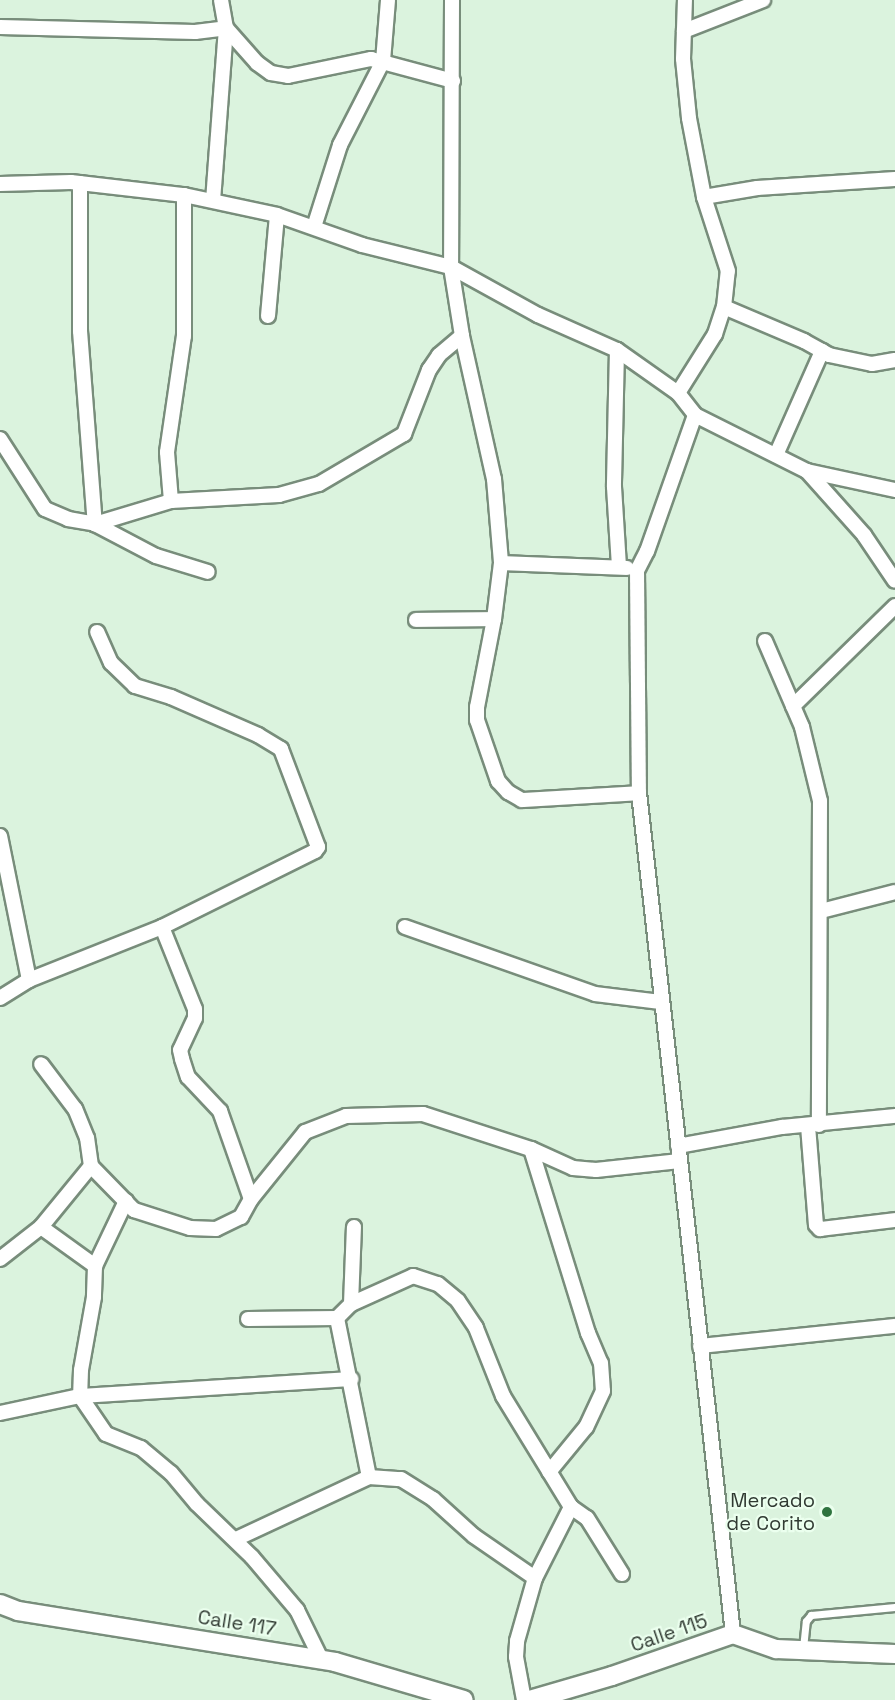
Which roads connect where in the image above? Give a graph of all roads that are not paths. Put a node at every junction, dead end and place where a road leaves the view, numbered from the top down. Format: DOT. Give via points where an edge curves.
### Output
graph roads {
  1 [pos="221,0"];
  2 [pos="388,0"];
  3 [pos="452,0"];
  4 [pos="685,0"];
  5 [pos="763,0"];
  6 [pos="0,27"];
  7 [pos="226,28"];
  8 [pos="684,31"];
  9 [pos="383,61"];
  10 [pos="453,81"];
  11 [pos="895,179"];
  12 [pos="80,183"];
  13 [pos="0,184"];
  14 [pos="184,195"];
  15 [pos="704,197"];
  16 [pos="213,201"];
  17 [pos="277,215"];
  18 [pos="314,227"];
  19 [pos="451,267"];
  20 [pos="724,307"];
  21 [pos="268,316"];
  22 [pos="462,336"];
  23 [pos="617,350"];
  24 [pos="822,351"];
  25 [pos="895,360"];
  26 [pos="678,393"];
  27 [pos="695,416"];
  28 [pos="0,439"];
  29 [pos="776,455"];
  30 [pos="807,471"];
  31 [pos="895,490"];
  32 [pos="171,501"];
  33 [pos="95,524"];
  34 [pos="501,563"];
  35 [pos="619,566"];
  36 [pos="637,571"];
  37 [pos="208,572"];
  38 [pos="895,581"];
  39 [pos="895,606"];
  40 [pos="494,619"];
  41 [pos="416,620"];
  42 [pos="97,632"];
  43 [pos="765,641"];
  44 [pos="793,706"];
  45 [pos="639,793"];
  46 [pos="0,836"];
  47 [pos="895,892"];
  48 [pos="821,911"];
  49 [pos="162,927"];
  50 [pos="405,927"];
  51 [pos="29,980"];
  52 [pos="0,998"];
  53 [pos="661,1002"];
  54 [pos="41,1064"];
  55 [pos="895,1116"];
  56 [pos="814,1125"];
  57 [pos="678,1146"];
  58 [pos="531,1149"];
  59 [pos="680,1161"];
  60 [pos="91,1166"];
  61 [pos="251,1199"];
  62 [pos="126,1201"];
  63 [pos="895,1220"];
  64 [pos="41,1227"];
  65 [pos="354,1227"];
  66 [pos="0,1259"];
  67 [pos="95,1266"];
  68 [pos="351,1304"];
  69 [pos="337,1318"];
  70 [pos="248,1319"];
  71 [pos="895,1326"];
  72 [pos="700,1346"];
  73 [pos="351,1379"];
  74 [pos="80,1396"];
  75 [pos="0,1413"];
  76 [pos="549,1472"];
  77 [pos="369,1477"];
  78 [pos="571,1507"];
  79 [pos="236,1539"];
  80 [pos="621,1574"];
  81 [pos="535,1578"];
  82 [pos="0,1604"];
  83 [pos="895,1607"];
  84 [pos="733,1634"];
  85 [pos="802,1651"];
  86 [pos="895,1654"];
  87 [pos="321,1659"];
  88 [pos="464,1700"];
  89 [pos="524,1700"];
  90 [pos="530,1700"];
  1 -- 7 [label="street"];
  2 -- 9 [label="street"];
  3 -- 10 [label="street"];
  4 -- 8 [label="street"];
  5 -- 8 [label="street"];
  6 -- 7 [label="street" via="195,32"];
  7 -- 9 [label="street" via="271,73 288,76 371,59"];
  7 -- 16 [label="street"];
  8 -- 15 [label="street" via="689,118"];
  9 -- 10 [label="street"];
  9 -- 18 [label="street" via="340,145"];
  10 -- 19 [label="street"];
  11 -- 15 [label="street"];
  12 -- 13 [label="street"];
  12 -- 14 [label="street"];
  12 -- 33 [label="street" via="80,331"];
  14 -- 16 [label="street"];
  14 -- 32 [label="street" via="184,336 167,452"];
  15 -- 20 [label="street" via="728,271"];
  16 -- 17 [label="street"];
  17 -- 18 [label="street"];
  17 -- 21 [label="street"];
  18 -- 19 [label="street" via="362,245"];
  19 -- 22 [label="street"];
  19 -- 23 [label="street" via="538,315"];
  20 -- 24 [label="street"];
  20 -- 26 [label="street" via="715,334"];
  22 -- 32 [label="street" via="429,370 404,434 319,484 279,495"];
  22 -- 34 [label="street" via="494,479"];
  23 -- 26 [label="street"];
  23 -- 35 [label="street" via="614,487"];
  24 -- 25 [label="street" via="829,356 872,364"];
  24 -- 29 [label="street"];
  26 -- 27 [label="street"];
  27 -- 29 [label="street"];
  27 -- 36 [label="street"];
  28 -- 33 [label="street" via="45,510"];
  29 -- 30 [label="street"];
  30 -- 31 [label="street"];
  30 -- 38 [label="street" via="864,535"];
  32 -- 33 [label="street"];
  33 -- 37 [label="street" via="156,556"];
  34 -- 35 [label="street"];
  34 -- 40 [label="street"];
  35 -- 36 [label="street"];
  36 -- 45 [label="street"];
  39 -- 44 [label="street"];
  40 -- 41 [label="street"];
  40 -- 45 [label="street" via="477,720 498,781 522,800"];
  42 -- 49 [label="street" via="111,663 135,686 171,697 281,749 318,842 315,851"];
  43 -- 44 [label="street"];
  44 -- 48 [label="street" via="820,801"];
  45 -- 53 [label="street"];
  46 -- 51 [label="street"];
  47 -- 48 [label="street"];
  48 -- 56 [label="street"];
  49 -- 51 [label="street"];
  49 -- 61 [label="street" via="195,1008 195,1018 180,1050 182,1059 188,1077 220,1111"];
  50 -- 53 [label="street" via="595,994"];
  51 -- 52 [label="street"];
  53 -- 57 [label="street"];
  54 -- 60 [label="street" via="75,1109 87,1138"];
  55 -- 56 [label="street"];
  56 -- 57 [label="street"];
  56 -- 63 [label="street" via="816,1225 820,1229"];
  57 -- 59 [label="street"];
  58 -- 59 [label="street" via="573,1168 596,1170"];
  58 -- 61 [label="street" via="423,1114 346,1116 305,1132"];
  58 -- 76 [label="street" via="588,1333 601,1363 603,1391 586,1427"];
  59 -- 72 [label="street"];
  60 -- 62 [label="street"];
  60 -- 64 [label="street"];
  61 -- 62 [label="street" via="241,1216 216,1229 190,1228 134,1210"];
  62 -- 67 [label="street"];
  64 -- 66 [label="street"];
  64 -- 67 [label="street"];
  65 -- 68 [label="street"];
  67 -- 74 [label="street"];
  68 -- 69 [label="street"];
  68 -- 76 [label="street" via="413,1276 438,1284 458,1301 476,1328 503,1396"];
  69 -- 70 [label="street"];
  69 -- 73 [label="street"];
  71 -- 72 [label="street"];
  72 -- 84 [label="street"];
  73 -- 74 [label="street"];
  73 -- 77 [label="street"];
  74 -- 75 [label="street"];
  74 -- 79 [label="street" via="105,1434 141,1448"];
  76 -- 78 [label="street"];
  77 -- 79 [label="street"];
  77 -- 81 [label="street" via="401,1479"];
  78 -- 80 [label="street" via="587,1518"];
  78 -- 81 [label="street"];
  79 -- 87 [label="street" via="297,1610"];
  81 -- 89 [label="street" via="517,1641"];
  82 -- 87 [label="street, Calle 117" via="18,1611"];
  83 -- 85 [label="lane" via="811,1615 806,1621"];
  84 -- 85 [label="street, Calle 115" via="776,1649"];
  84 -- 90 [label="street, Calle 115"];
  85 -- 86 [label="street, Calle 115"];
  87 -- 88 [label="street, Calle 117"];
}
